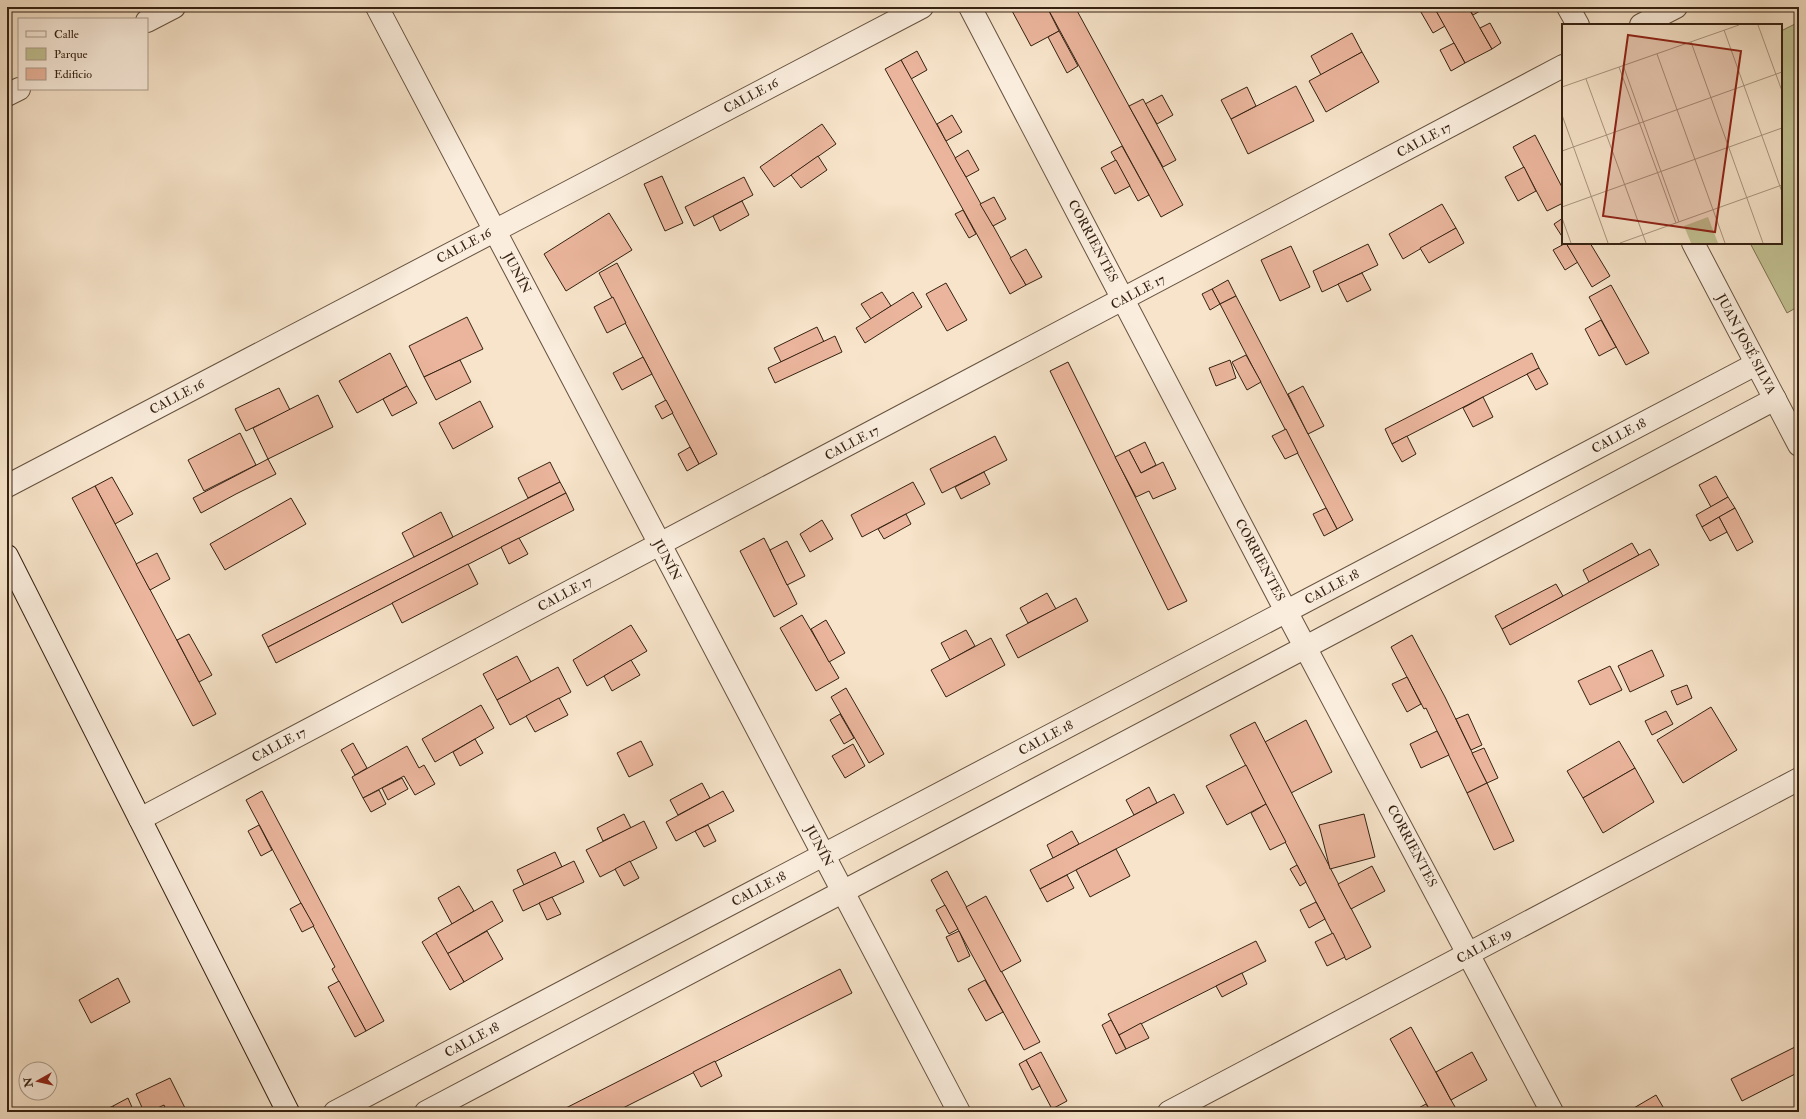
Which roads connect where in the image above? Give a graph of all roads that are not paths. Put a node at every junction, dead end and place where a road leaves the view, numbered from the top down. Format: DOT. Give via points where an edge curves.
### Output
graph roads {
  1 [pos="174,7"];
  2 [pos="377,7"];
  3 [pos="922,7"];
  4 [pos="970,7"];
  5 [pos="1568,7"];
  6 [pos="1676,7"];
  7 [pos="148,20"];
  8 [pos="1577,24"];
  9 [pos="1643,24"];
  10 [pos="1562,67"];
  11 [pos="18,90"];
  12 [pos="7,95"];
  13 [pos="495,231"];
  14 [pos="1694,244"];
  15 [pos="1124,300"];
  16 [pos="1756,364"];
  17 [pos="1775,399"];
  18 [pos="1799,445"];
  19 [pos="7,486"];
  20 [pos="660,545"];
  21 [pos="7,556"];
  22 [pos="1286,611"];
  23 [pos="1306,647"];
  24 [pos="1799,779"];
  25 [pos="140,819"];
  26 [pos="824,855"];
  27 [pos="843,892"];
  28 [pos="1469,954"];
  29 [pos="288,1112"];
  30 [pos="335,1112"];
  31 [pos="426,1112"];
  32 [pos="959,1112"];
  33 [pos="1169,1112"];
  34 [pos="1552,1112"];
  1 -- 7 [label="street"];
  2 -- 13 [label="street, JUNÍN"];
  3 -- 13 [label="street, CALLE 16"];
  4 -- 15 [label="street, CORRIENTES"];
  5 -- 8 [label="street"];
  6 -- 9 [label="street"];
  10 -- 15 [label="street, CALLE 17"];
  11 -- 12 [label="street"];
  13 -- 19 [label="street, CALLE 16"];
  13 -- 20 [label="street, JUNÍN"];
  14 -- 16 [label="street, JUAN JOSÉ SILVA"];
  15 -- 20 [label="street, CALLE 17"];
  15 -- 22 [label="street, CORRIENTES"];
  16 -- 17 [label="street, JUAN JOSÉ SILVA"];
  16 -- 22 [label="street, CALLE 18"];
  17 -- 18 [label="street, JUAN JOSÉ SILVA"];
  17 -- 23 [label="street"];
  20 -- 25 [label="street, CALLE 17"];
  20 -- 26 [label="street, JUNÍN"];
  21 -- 25 [label="street"];
  22 -- 23 [label="street, CORRIENTES"];
  22 -- 26 [label="street, CALLE 18"];
  23 -- 27 [label="street"];
  23 -- 28 [label="street, CORRIENTES"];
  24 -- 28 [label="street, CALLE 19"];
  25 -- 29 [label="street"];
  26 -- 27 [label="street, JUNÍN"];
  26 -- 30 [label="street, CALLE 18"];
  27 -- 31 [label="street"];
  27 -- 32 [label="street, JUNÍN"];
  28 -- 33 [label="street, CALLE 19"];
  28 -- 34 [label="street, CORRIENTES"];
}
